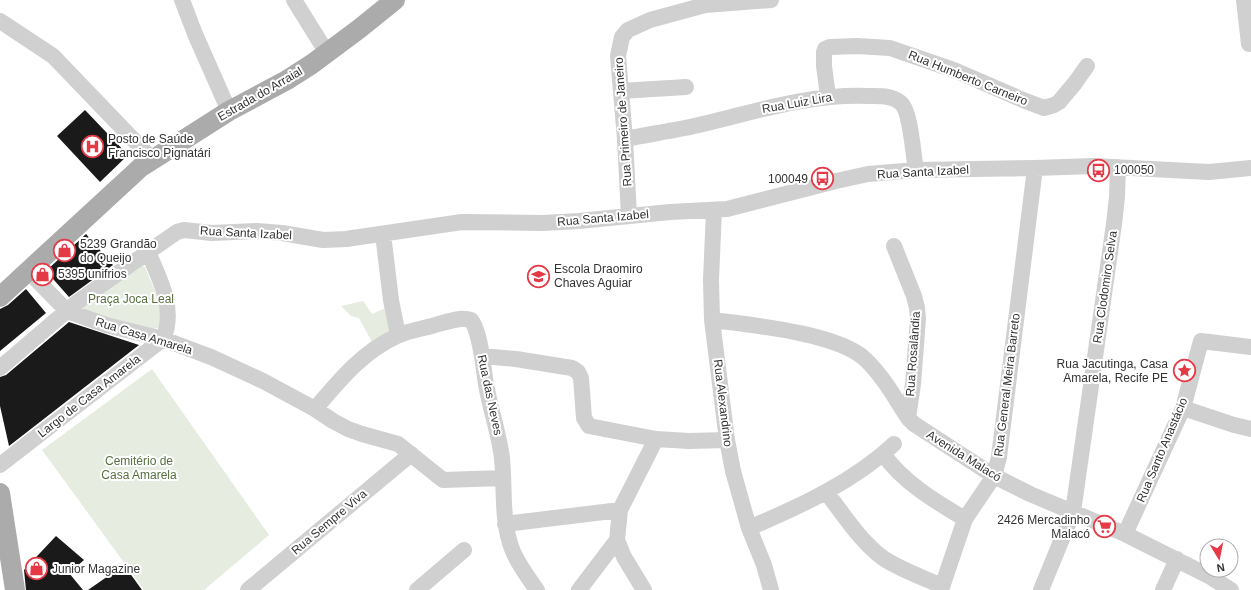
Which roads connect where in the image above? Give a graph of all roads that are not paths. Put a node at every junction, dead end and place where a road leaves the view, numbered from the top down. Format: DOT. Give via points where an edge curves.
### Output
graph roads {
  1 [pos="182,0"];
  2 [pos="294,0"];
  3 [pos="395,0"];
  4 [pos="771,0"];
  5 [pos="1244,0"];
  6 [pos="0,21"];
  7 [pos="1249,44"];
  8 [pos="327,53"];
  9 [pos="1087,66"];
  10 [pos="686,88"];
  11 [pos="621,91"];
  12 [pos="828,96"];
  13 [pos="229,111"];
  14 [pos="625,139"];
  15 [pos="152,159"];
  16 [pos="1118,167"];
  17 [pos="1035,168"];
  18 [pos="1251,168"];
  19 [pos="916,170"];
  20 [pos="714,210"];
  21 [pos="629,216"];
  22 [pos="383,234"];
  23 [pos="894,246"];
  24 [pos="148,252"];
  25 [pos="28,271"];
  26 [pos="0,297"];
  27 [pos="67,311"];
  28 [pos="712,320"];
  29 [pos="398,335"];
  30 [pos="163,339"];
  31 [pos="1251,347"];
  32 [pos="482,356"];
  33 [pos="0,368"];
  34 [pos="1183,408"];
  35 [pos="314,409"];
  36 [pos="908,418"];
  37 [pos="1251,429"];
  38 [pos="656,439"];
  39 [pos="727,440"];
  40 [pos="411,454"];
  41 [pos="0,465"];
  42 [pos="994,476"];
  43 [pos="503,478"];
  44 [pos="826,492"];
  45 [pos="0,494"];
  46 [pos="620,510"];
  47 [pos="1073,512"];
  48 [pos="966,519"];
  49 [pos="506,524"];
  50 [pos="750,528"];
  51 [pos="1125,534"];
  52 [pos="617,540"];
  53 [pos="464,550"];
  54 [pos="1177,559"];
  55 [pos="942,588"];
  56 [pos="15,590"];
  57 [pos="248,590"];
  58 [pos="417,590"];
  59 [pos="537,590"];
  60 [pos="579,590"];
  61 [pos="644,590"];
  62 [pos="771,590"];
  63 [pos="1041,590"];
  64 [pos="1163,590"];
  65 [pos="1231,590"];
  1 -- 13 [label="street"];
  2 -- 8 [label="street"];
  3 -- 8 [label="main road, Estrada do Arraial"];
  4 -- 11 [label="street, Rua Primeiro de Janeiro" via="705,5 650,20 628,30 619,45"];
  5 -- 7 [label="street"];
  6 -- 15 [label="street" via="53,56"];
  8 -- 13 [label="main road, Estrada do Arraial" via="287,80"];
  9 -- 12 [label="street, Rua Humberto Carneiro" via="1059,102 1044,108 954,70 890,48 830,47 825,49 823,58"];
  10 -- 11 [label="street"];
  11 -- 14 [label="street, Rua Primeiro de Janeiro"];
  12 -- 14 [label="street, Rua Luiz Lira"];
  12 -- 19 [label="street, Rua Luiz Lira" via="884,96 894,98 900,103 907,114"];
  13 -- 15 [label="main road, Estrada do Arraial"];
  14 -- 21 [label="street, Rua Primeiro de Janeiro"];
  15 -- 25 [label="main road, Estrada do Arraial"];
  16 -- 17 [label="street, Rua Santa Izabel"];
  16 -- 18 [label="street, Rua Santa Izabel" via="1209,172"];
  16 -- 47 [label="street, Rua Clodomiro Selva" via="1114,224"];
  17 -- 19 [label="street, Rua Santa Izabel"];
  17 -- 42 [label="street, Rua General Meira Barreto" via="999,457"];
  19 -- 20 [label="street, Rua Santa Izabel" via="868,174"];
  20 -- 21 [label="street, Rua Santa Izabel"];
  20 -- 28 [label="street, Rua Alexandrino"];
  21 -- 22 [label="street, Rua Santa Izabel" via="578,222 462,222"];
  22 -- 24 [label="street, Rua Santa Izabel" via="323,240 267,232 212,233 184,230"];
  22 -- 29 [label="street"];
  23 -- 36 [label="street, Rua Rosalândia" via="914,296 918,319"];
  24 -- 27 [label="street, Rua Santa Izabel"];
  24 -- 30 [label="street" via="162,283 166,300 167,325"];
  25 -- 26 [label="main road, Estrada do Arraial"];
  25 -- 27 [label="street, Rua Casa Amarela"];
  27 -- 30 [label="street, Rua Casa Amarela" via="106,325"];
  27 -- 33 [label="street, Rua Santa Izabel"];
  28 -- 36 [label="street, Avenida Malacó" via="783,330 849,347 879,373"];
  28 -- 39 [label="street, Rua Alexandrino"];
  29 -- 32 [label="street, Rua das Neves" via="465,318 474,324"];
  29 -- 35 [label="street" via="363,356"];
  30 -- 35 [label="street, Rua Casa Amarela" via="211,357"];
  30 -- 41 [label="street, Largo de Casa Amarela"];
  31 -- 34 [label="street, Rua Santo Anastácio" via="1201,341"];
  32 -- 38 [label="street" via="572,368 581,378 584,418 588,426"];
  32 -- 43 [label="street, Rua das Neves" via="486,386 498,432"];
  34 -- 37 [label="street"];
  34 -- 51 [label="street, Rua Santo Anastácio"];
  35 -- 40 [label="street, Rua Casa Amarela" via="348,429 398,444"];
  36 -- 42 [label="street, Avenida Malacó" via="919,428"];
  38 -- 39 [label="street"];
  38 -- 46 [label="street"];
  39 -- 50 [label="street, Rua Alexandrino" via="733,471"];
  40 -- 43 [label="street" via="443,480"];
  40 -- 57 [label="street, Rua Sempre Viva"];
  42 -- 47 [label="street, Avenida Malacó"];
  42 -- 48 [label="street, Rua General Meira Barreto"];
  43 -- 49 [label="street, Rua das Neves"];
  44 -- 48 [label="street" via="889,449 906,478 929,498"];
  44 -- 50 [label="street"];
  44 -- 55 [label="street" via="861,537 884,558"];
  45 -- 56 [label="main road"];
  46 -- 49 [label="street"];
  46 -- 52 [label="street"];
  47 -- 51 [label="street, Avenida Malacó"];
  47 -- 63 [label="street, Rua Clodomiro Selva"];
  48 -- 55 [label="street, Rua General Meira Barreto"];
  49 -- 59 [label="street, Rua das Neves" via="512,549"];
  50 -- 62 [label="street, Rua Alexandrino"];
  51 -- 54 [label="street, Avenida Malacó"];
  52 -- 60 [label="street"];
  52 -- 61 [label="street"];
  53 -- 58 [label="street"];
  54 -- 64 [label="street"];
  54 -- 65 [label="street, Avenida Malacó"];
}
